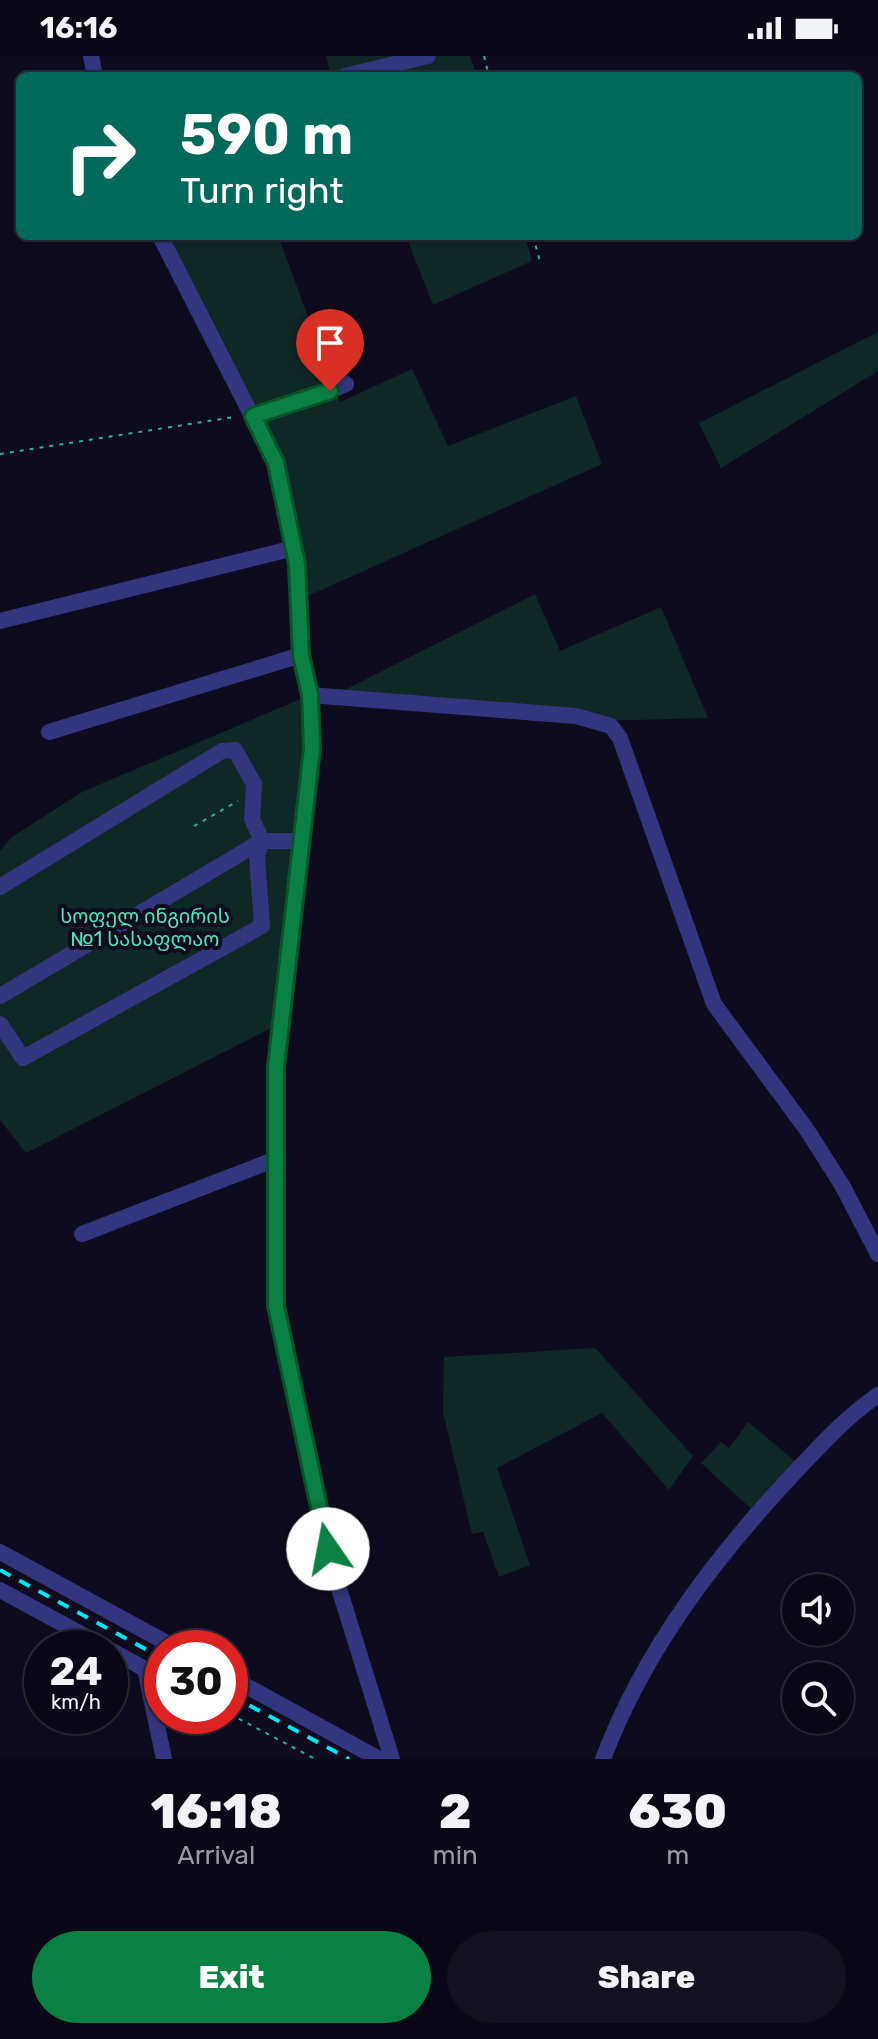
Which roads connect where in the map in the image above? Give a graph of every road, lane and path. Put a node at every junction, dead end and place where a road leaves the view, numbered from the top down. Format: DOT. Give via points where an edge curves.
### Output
graph roads {
  1 [pos="428,56"];
  2 [pos="362,72"];
  3 [pos="162,240"];
  4 [pos="534,240"];
  5 [pos="541,265"];
  6 [pos="346,384"];
  7 [pos="252,415"];
  8 [pos="0,454"];
  9 [pos="294,548"];
  10 [pos="0,621"];
  11 [pos="301,655"];
  12 [pos="310,695"];
  13 [pos="49,732"];
  14 [pos="254,793"];
  15 [pos="194,826"];
  16 [pos="262,841"];
  17 [pos="302,841"];
  18 [pos="0,887"];
  19 [pos="0,996"];
  20 [pos="0,1024"];
  21 [pos="276,1159"];
  22 [pos="82,1234"];
  23 [pos="878,1254"];
  24 [pos="878,1395"];
  25 [pos="0,1552"];
  26 [pos="0,1590"];
  27 [pos="73,1630"];
  28 [pos="144,1631"];
  29 [pos="128,1660"];
  30 [pos="248,1687"];
  31 [pos="248,1724"];
  32 [pos="164,1759"];
  33 [pos="315,1759"];
  34 [pos="379,1759"];
  35 [pos="392,1759"];
  36 [pos="603,1759"];
  1 -- 2 [label="street"];
  3 -- 7 [label="street"];
  4 -- 5 [label="path"];
  6 -- 7 [label="street"];
  7 -- 8 [label="path"];
  7 -- 9 [label="street" via="276,463"];
  9 -- 10 [label="street"];
  9 -- 11 [label="street"];
  11 -- 12 [label="street"];
  11 -- 13 [label="street"];
  12 -- 17 [label="street" via="312,748"];
  12 -- 23 [label="street" via="576,716 611,726 620,738 714,1004 807,1130"];
  14 -- 15 [label="path"];
  14 -- 16 [label="street" via="252,819"];
  14 -- 18 [label="street" via="235,750 222,751"];
  16 -- 17 [label="street"];
  16 -- 19 [label="street"];
  16 -- 20 [label="street" via="257,856 262,926 23,1058"];
  17 -- 21 [label="street" via="276,1067"];
  21 -- 22 [label="street"];
  21 -- 35 [label="street" via="276,1306 333,1569"];
  24 -- 36 [label="street" via="853,1411 767,1501 700,1582 633,1691"];
  25 -- 28 [label="street"];
  26 -- 27 [label="street"];
  29 -- 32 [label="street" via="145,1669"];
  30 -- 34 [label="street"];
  31 -- 33 [label="path"];
}
